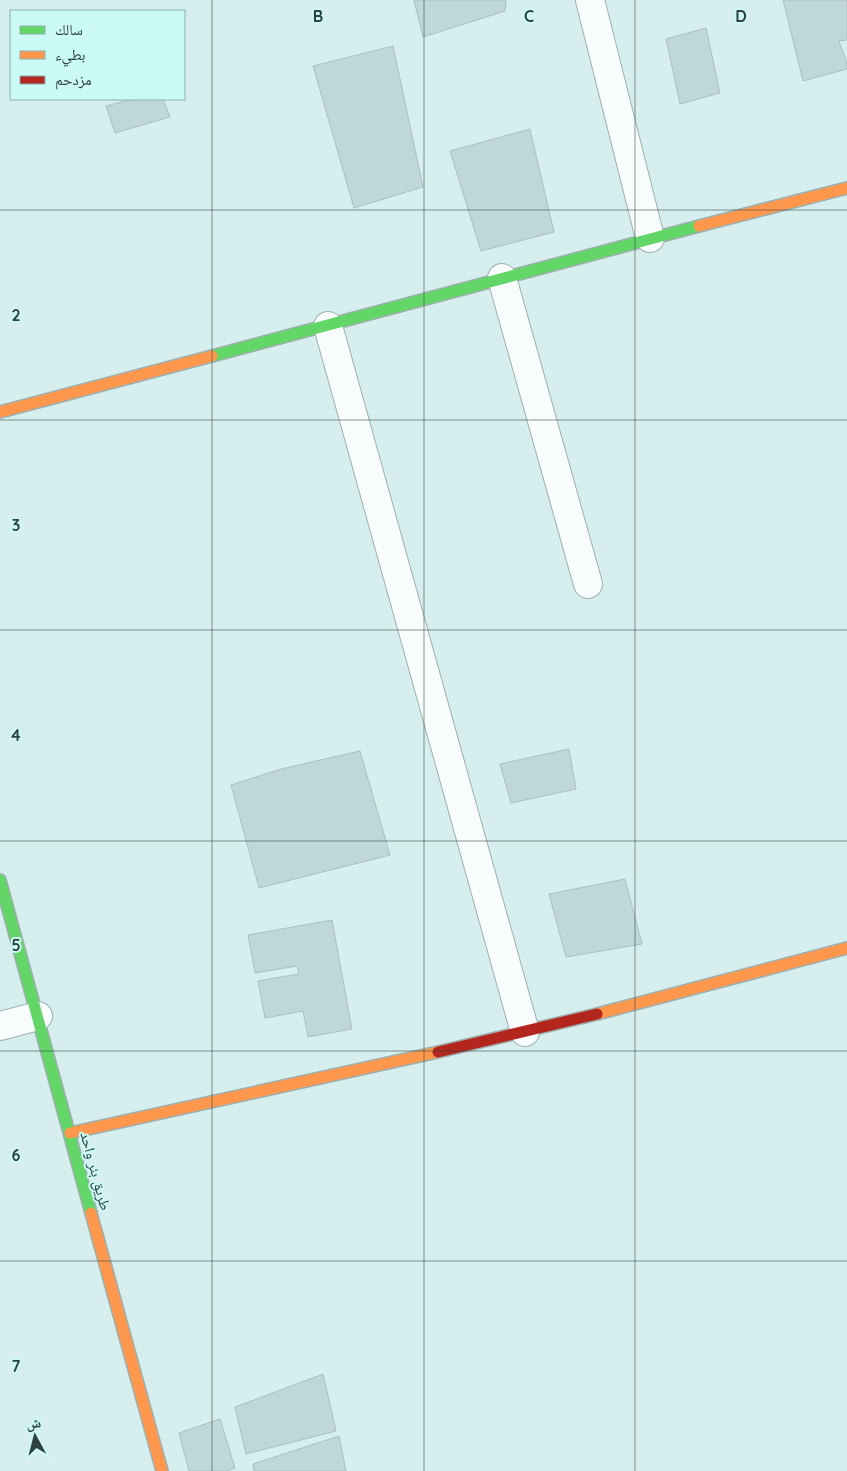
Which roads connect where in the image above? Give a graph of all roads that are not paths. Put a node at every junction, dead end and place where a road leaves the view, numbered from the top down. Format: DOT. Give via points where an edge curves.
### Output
graph roads {
  1 [pos="590,0"];
  2 [pos="847,188"];
  3 [pos="650,238"];
  4 [pos="502,278"];
  5 [pos="328,326"];
  6 [pos="0,412"];
  7 [pos="588,584"];
  8 [pos="0,880"];
  9 [pos="847,948"];
  10 [pos="38,1016"];
  11 [pos="0,1026"];
  12 [pos="525,1032"];
  13 [pos="70,1133"];
  14 [pos="162,1471"];
  1 -- 3 [label="street"];
  2 -- 3 [label="street"];
  3 -- 4 [label="street"];
  4 -- 5 [label="street"];
  4 -- 7 [label="street"];
  5 -- 6 [label="street"];
  5 -- 12 [label="street"];
  8 -- 10 [label="street, طريق بئر واحد"];
  9 -- 12 [label="street" via="685,993"];
  10 -- 11 [label="street"];
  10 -- 13 [label="street, طريق بئر واحد"];
  12 -- 13 [label="street"];
  13 -- 14 [label="street, طريق بئر واحد"];
}
